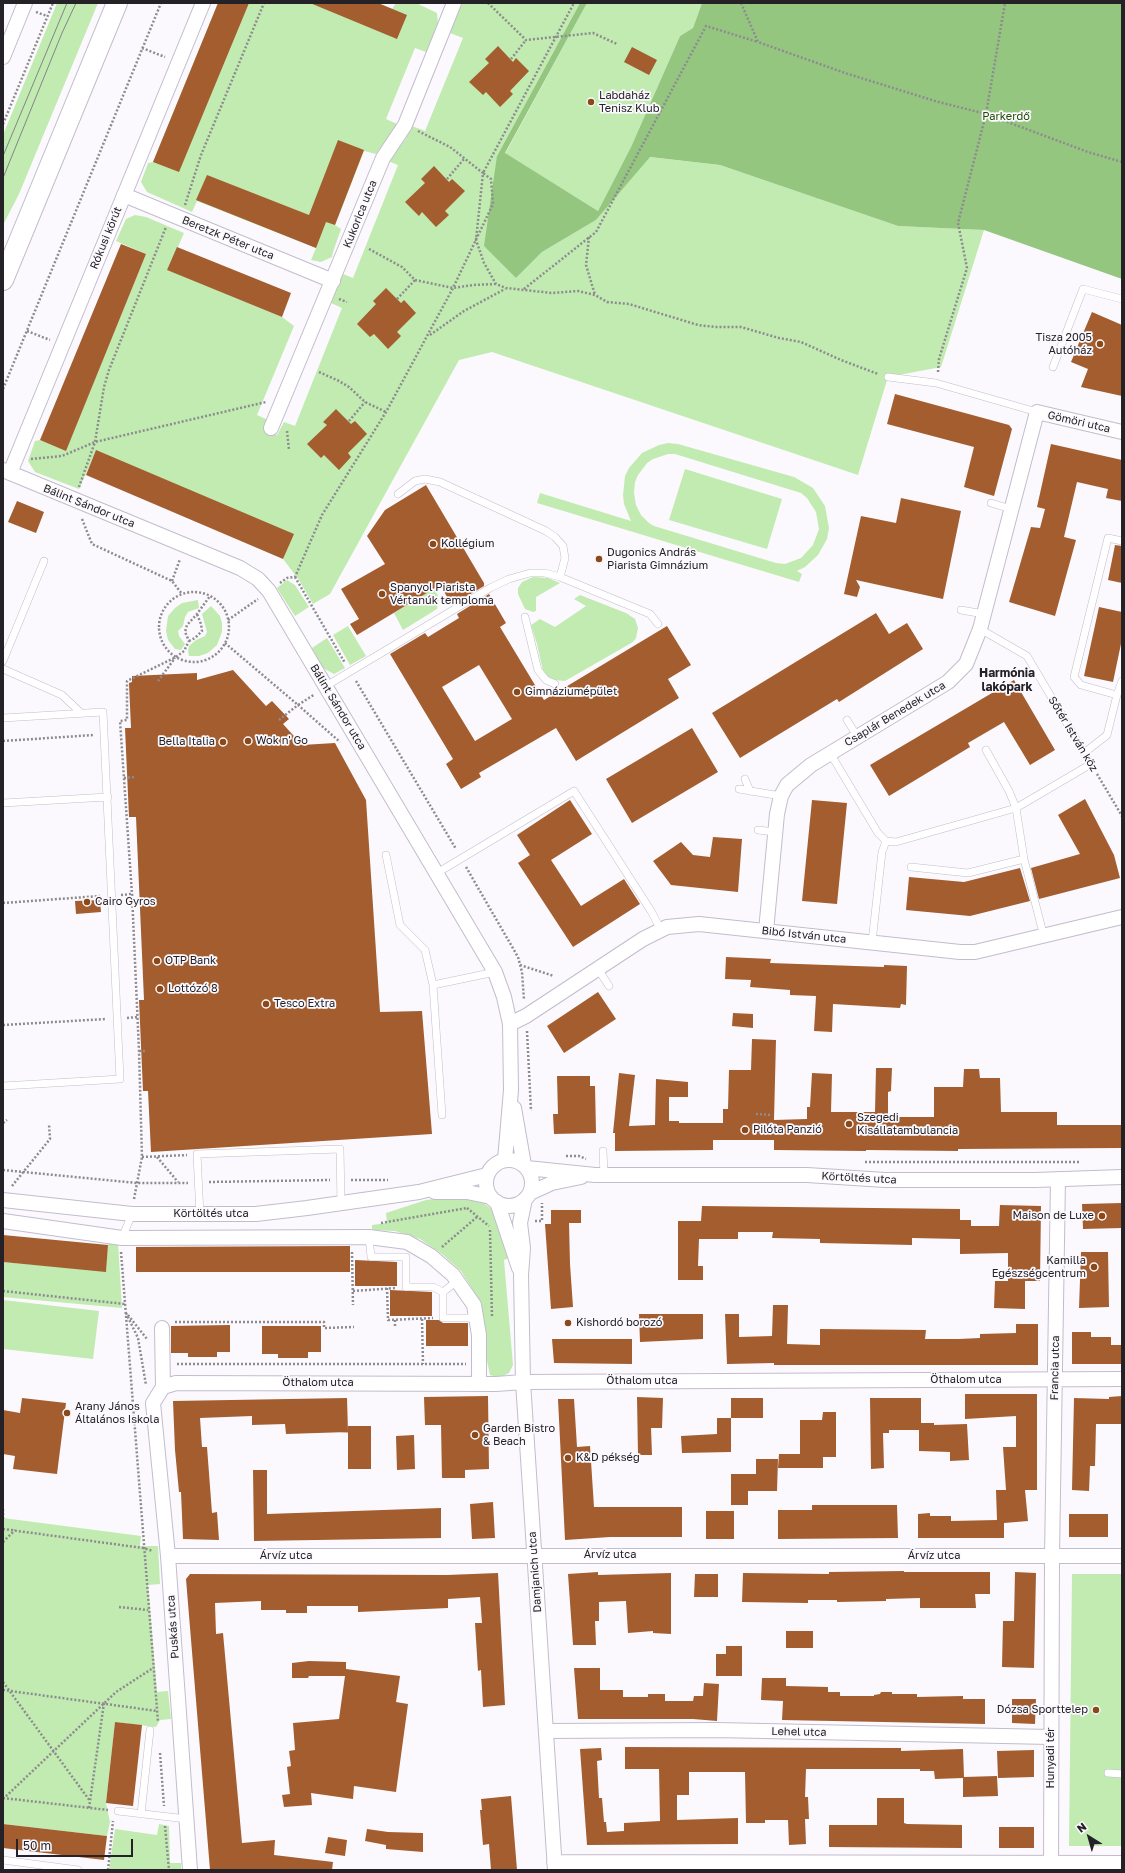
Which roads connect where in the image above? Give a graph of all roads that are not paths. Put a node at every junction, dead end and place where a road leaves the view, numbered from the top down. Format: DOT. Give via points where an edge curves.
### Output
graph roads {
  1 [pos="25,3"];
  2 [pos="117,3"];
  3 [pos="203,3"];
  4 [pos="451,4"];
  5 [pos="3,58"];
  6 [pos="124,195"];
  7 [pos="3,280"];
  8 [pos="333,281"];
  9 [pos="1122,299"];
  10 [pos="1053,368"];
  11 [pos="888,377"];
  12 [pos="1036,412"];
  13 [pos="271,428"];
  14 [pos="1122,432"];
  15 [pos="5,471"];
  16 [pos="398,494"];
  17 [pos="991,503"];
  18 [pos="1011,509"];
  19 [pos="1122,541"];
  20 [pos="44,561"];
  21 [pos="560,577"];
  22 [pos="961,610"];
  23 [pos="984,614"];
  24 [pos="525,617"];
  25 [pos="658,624"];
  26 [pos="980,629"];
  27 [pos="3,661"];
  28 [pos="3,669"];
  29 [pos="1122,681"];
  30 [pos="556,684"];
  31 [pos="326,686"];
  32 [pos="1117,695"];
  33 [pos="81,713"];
  34 [pos="3,718"];
  35 [pos="847,720"];
  36 [pos="857,736"];
  37 [pos="986,750"];
  38 [pos="830,753"];
  39 [pos="1084,753"];
  40 [pos="745,779"];
  41 [pos="739,789"];
  42 [pos="750,791"];
  43 [pos="781,796"];
  44 [pos="108,797"];
  45 [pos="3,803"];
  46 [pos="1016,808"];
  47 [pos="758,830"];
  48 [pos="775,832"];
  49 [pos="886,841"];
  50 [pos="386,855"];
  51 [pos="1024,859"];
  52 [pos="911,868"];
  53 [pos="437,873"];
  54 [pos="1122,918"];
  55 [pos="661,930"];
  56 [pos="766,931"];
  57 [pos="1044,937"];
  58 [pos="872,942"];
  59 [pos="598,969"];
  60 [pos="495,972"];
  61 [pos="432,984"];
  62 [pos="609,986"];
  63 [pos="510,1024"];
  64 [pos="3,1086"];
  65 [pos="511,1090"];
  66 [pos="442,1115"];
  67 [pos="603,1151"];
  68 [pos="505,1160"];
  69 [pos="526,1166"];
  70 [pos="487,1174"];
  71 [pos="600,1175"];
  72 [pos="1122,1177"];
  73 [pos="1058,1179"];
  74 [pos="419,1192"];
  75 [pos="6,1196"];
  76 [pos="528,1196"];
  77 [pos="494,1200"];
  78 [pos="341,1203"];
  79 [pos="132,1214"];
  80 [pos="200,1215"];
  81 [pos="3,1221"];
  82 [pos="369,1237"];
  83 [pos="122,1238"];
  84 [pos="411,1252"];
  85 [pos="521,1275"];
  86 [pos="457,1281"];
  87 [pos="442,1292"];
  88 [pos="476,1318"];
  89 [pos="162,1328"];
  90 [pos="1122,1379"];
  91 [pos="1055,1380"];
  92 [pos="523,1382"];
  93 [pos="479,1384"];
  94 [pos="163,1387"];
  95 [pos="534,1555"];
  96 [pos="168,1556"];
  97 [pos="1052,1556"];
  98 [pos="1122,1556"];
  99 [pos="150,1730"];
  100 [pos="546,1731"];
  101 [pos="1051,1737"];
  102 [pos="1108,1773"];
  103 [pos="1122,1774"];
  104 [pos="116,1811"];
  105 [pos="141,1814"];
  106 [pos="187,1819"];
  107 [pos="3,1860"];
  108 [pos="1122,1863"];
  109 [pos="555,1866"];
  110 [pos="1051,1867"];
  111 [pos="78,1870"];
  112 [pos="190,1870"];
  1 -- 5 [label="street"];
  2 -- 7 [label="main road"];
  3 -- 6 [label="street, Rókusi körút"];
  4 -- 8 [label="street, Kukorica utca" via="405,125 383,158"];
  6 -- 8 [label="street, Beretzk Péter utca"];
  6 -- 15 [label="street, Rókusi körút" via="62,345"];
  8 -- 13 [label="street, Kukorica utca"];
  9 -- 10 [label="lane" via="1083,289"];
  11 -- 12 [label="lane" via="936,383"];
  12 -- 14 [label="street, Gömöri utca"];
  12 -- 18 [label="street, Csaplár Benedek utca"];
  15 -- 31 [label="street, Bálint Sándor utca" via="240,568 258,579 270,591"];
  16 -- 21 [label="lane" via="415,480 440,482 546,531 563,546 565,558"];
  17 -- 18 [label="lane"];
  18 -- 23 [label="street, Csaplár Benedek utca"];
  19 -- 32 [label="lane" via="1108,538 1074,677 1081,685"];
  20 -- 27 [label="lane"];
  21 -- 25 [label="lane" via="650,614"];
  21 -- 31 [label="lane" via="530,573 509,579 450,611"];
  22 -- 23 [label="lane"];
  23 -- 26 [label="street, Csaplár Benedek utca"];
  24 -- 30 [label="lane" via="538,670 546,680"];
  26 -- 36 [label="street, Csaplár Benedek utca" via="966,664 948,682"];
  26 -- 39 [label="lane, Sőtér István köz" via="1026,656"];
  28 -- 33 [label="lane" via="62,694"];
  29 -- 32 [label="lane"];
  31 -- 53 [label="street, Bálint Sándor utca"];
  32 -- 39 [label="lane" via="1107,736"];
  33 -- 34 [label="lane"];
  33 -- 44 [label="lane" via="103,712"];
  35 -- 36 [label="lane"];
  36 -- 38 [label="street, Csaplár Benedek utca"];
  37 -- 46 [label="lane"];
  38 -- 43 [label="street, Csaplár Benedek utca" via="799,773 787,785"];
  38 -- 49 [label="lane" via="878,833"];
  39 -- 46 [label="lane, Sőtér István köz" via="1091,764"];
  40 -- 42 [label="lane"];
  41 -- 42 [label="lane"];
  42 -- 43 [label="lane"];
  43 -- 48 [label="street, Csaplár Benedek utca"];
  44 -- 45 [label="lane"];
  44 -- 64 [label="lane" via="120,1079"];
  46 -- 49 [label="lane" via="896,842"];
  46 -- 51 [label="lane"];
  47 -- 48 [label="lane"];
  48 -- 56 [label="street, Csaplár Benedek utca"];
  49 -- 58 [label="lane" via="882,852"];
  50 -- 61 [label="lane" via="400,925 425,950"];
  51 -- 52 [label="lane" via="968,873"];
  51 -- 57 [label="lane"];
  53 -- 55 [label="lane" via="574,791"];
  53 -- 60 [label="street, Bálint Sándor utca"];
  54 -- 57 [label="street, Bibó István utca"];
  55 -- 56 [label="street, Bibó István utca" via="667,927 699,924"];
  55 -- 59 [label="street, Bibó István utca"];
  56 -- 58 [label="street, Bibó István utca"];
  57 -- 58 [label="street, Bibó István utca" via="976,952"];
  59 -- 62 [label="lane"];
  59 -- 63 [label="street, Bibó István utca"];
  60 -- 61 [label="lane"];
  60 -- 63 [label="street, Bálint Sándor utca"];
  61 -- 66 [label="lane"];
  63 -- 65 [label="street, Bálint Sándor utca"];
  65 -- 68 [label="street, Bálint Sándor utca"];
  65 -- 69 [label="street, Bálint Sándor utca"];
  67 -- 71 [label="lane"];
  68 -- 69 [label="street" via="515,1160"];
  68 -- 70 [label="street" via="494,1165"];
  69 -- 71 [label="street, Körtöltés utca"];
  69 -- 76 [label="street" via="532,1178"];
  70 -- 74 [label="street, Körtöltés utca"];
  70 -- 77 [label="street" via="487,1190"];
  71 -- 73 [label="street, Körtöltés utca" via="807,1175 885,1180"];
  71 -- 76 [label="street, Körtöltés utca" via="552,1183"];
  72 -- 73 [label="street, Körtöltés utca"];
  73 -- 91 [label="street, Francia utca"];
  74 -- 77 [label="street, Körtöltés utca" via="467,1192"];
  74 -- 78 [label="street, Körtöltés utca"];
  75 -- 79 [label="street, Körtöltés utca"];
  76 -- 77 [label="street" via="512,1206"];
  76 -- 85 [label="street, Damjanich utca" via="520,1222 523,1248"];
  77 -- 85 [label="street, Damjanich utca"];
  78 -- 80 [label="street, Körtöltés utca" via="256,1214"];
  78 -- 80 [label="lane" via="340,1149 198,1154"];
  79 -- 80 [label="street, Körtöltés utca"];
  79 -- 83 [label="lane"];
  81 -- 83 [label="street"];
  82 -- 83 [label="street"];
  82 -- 84 [label="street" via="407,1242"];
  82 -- 84 [label="lane" via="371,1257"];
  84 -- 86 [label="street" via="431,1256"];
  84 -- 87 [label="lane" via="406,1287 433,1287"];
  85 -- 92 [label="street, Damjanich utca"];
  86 -- 87 [label="lane"];
  86 -- 88 [label="street" via="474,1304"];
  87 -- 88 [label="lane" via="443,1318"];
  88 -- 93 [label="street" via="479,1335"];
  89 -- 94 [label="street"];
  90 -- 91 [label="street, Öthalom utca"];
  91 -- 92 [label="street, Öthalom utca"];
  91 -- 97 [label="street, Francia utca"];
  92 -- 93 [label="street, Öthalom utca"];
  92 -- 95 [label="street, Damjanich utca"];
  93 -- 94 [label="street, Öthalom utca" via="176,1383"];
  94 -- 96 [label="street, Puskás utca" via="153,1403"];
  95 -- 96 [label="street, Árvíz utca"];
  95 -- 97 [label="street, Árvíz utca"];
  95 -- 100 [label="street, Damjanich utca"];
  96 -- 106 [label="street, Puskás utca"];
  97 -- 98 [label="street"];
  97 -- 101 [label="street, Hunyadi tér"];
  99 -- 105 [label="lane"];
  100 -- 101 [label="street, Lehel utca" via="716,1730"];
  100 -- 109 [label="street, Damjanich utca"];
  101 -- 110 [label="street, Hunyadi tér"];
  102 -- 103 [label="lane"];
  104 -- 105 [label="lane"];
  105 -- 106 [label="lane"];
  106 -- 112 [label="street, Puskás utca"];
  107 -- 111 [label="lane"];
  108 -- 110 [label="street"];
  109 -- 110 [label="street"];
}
